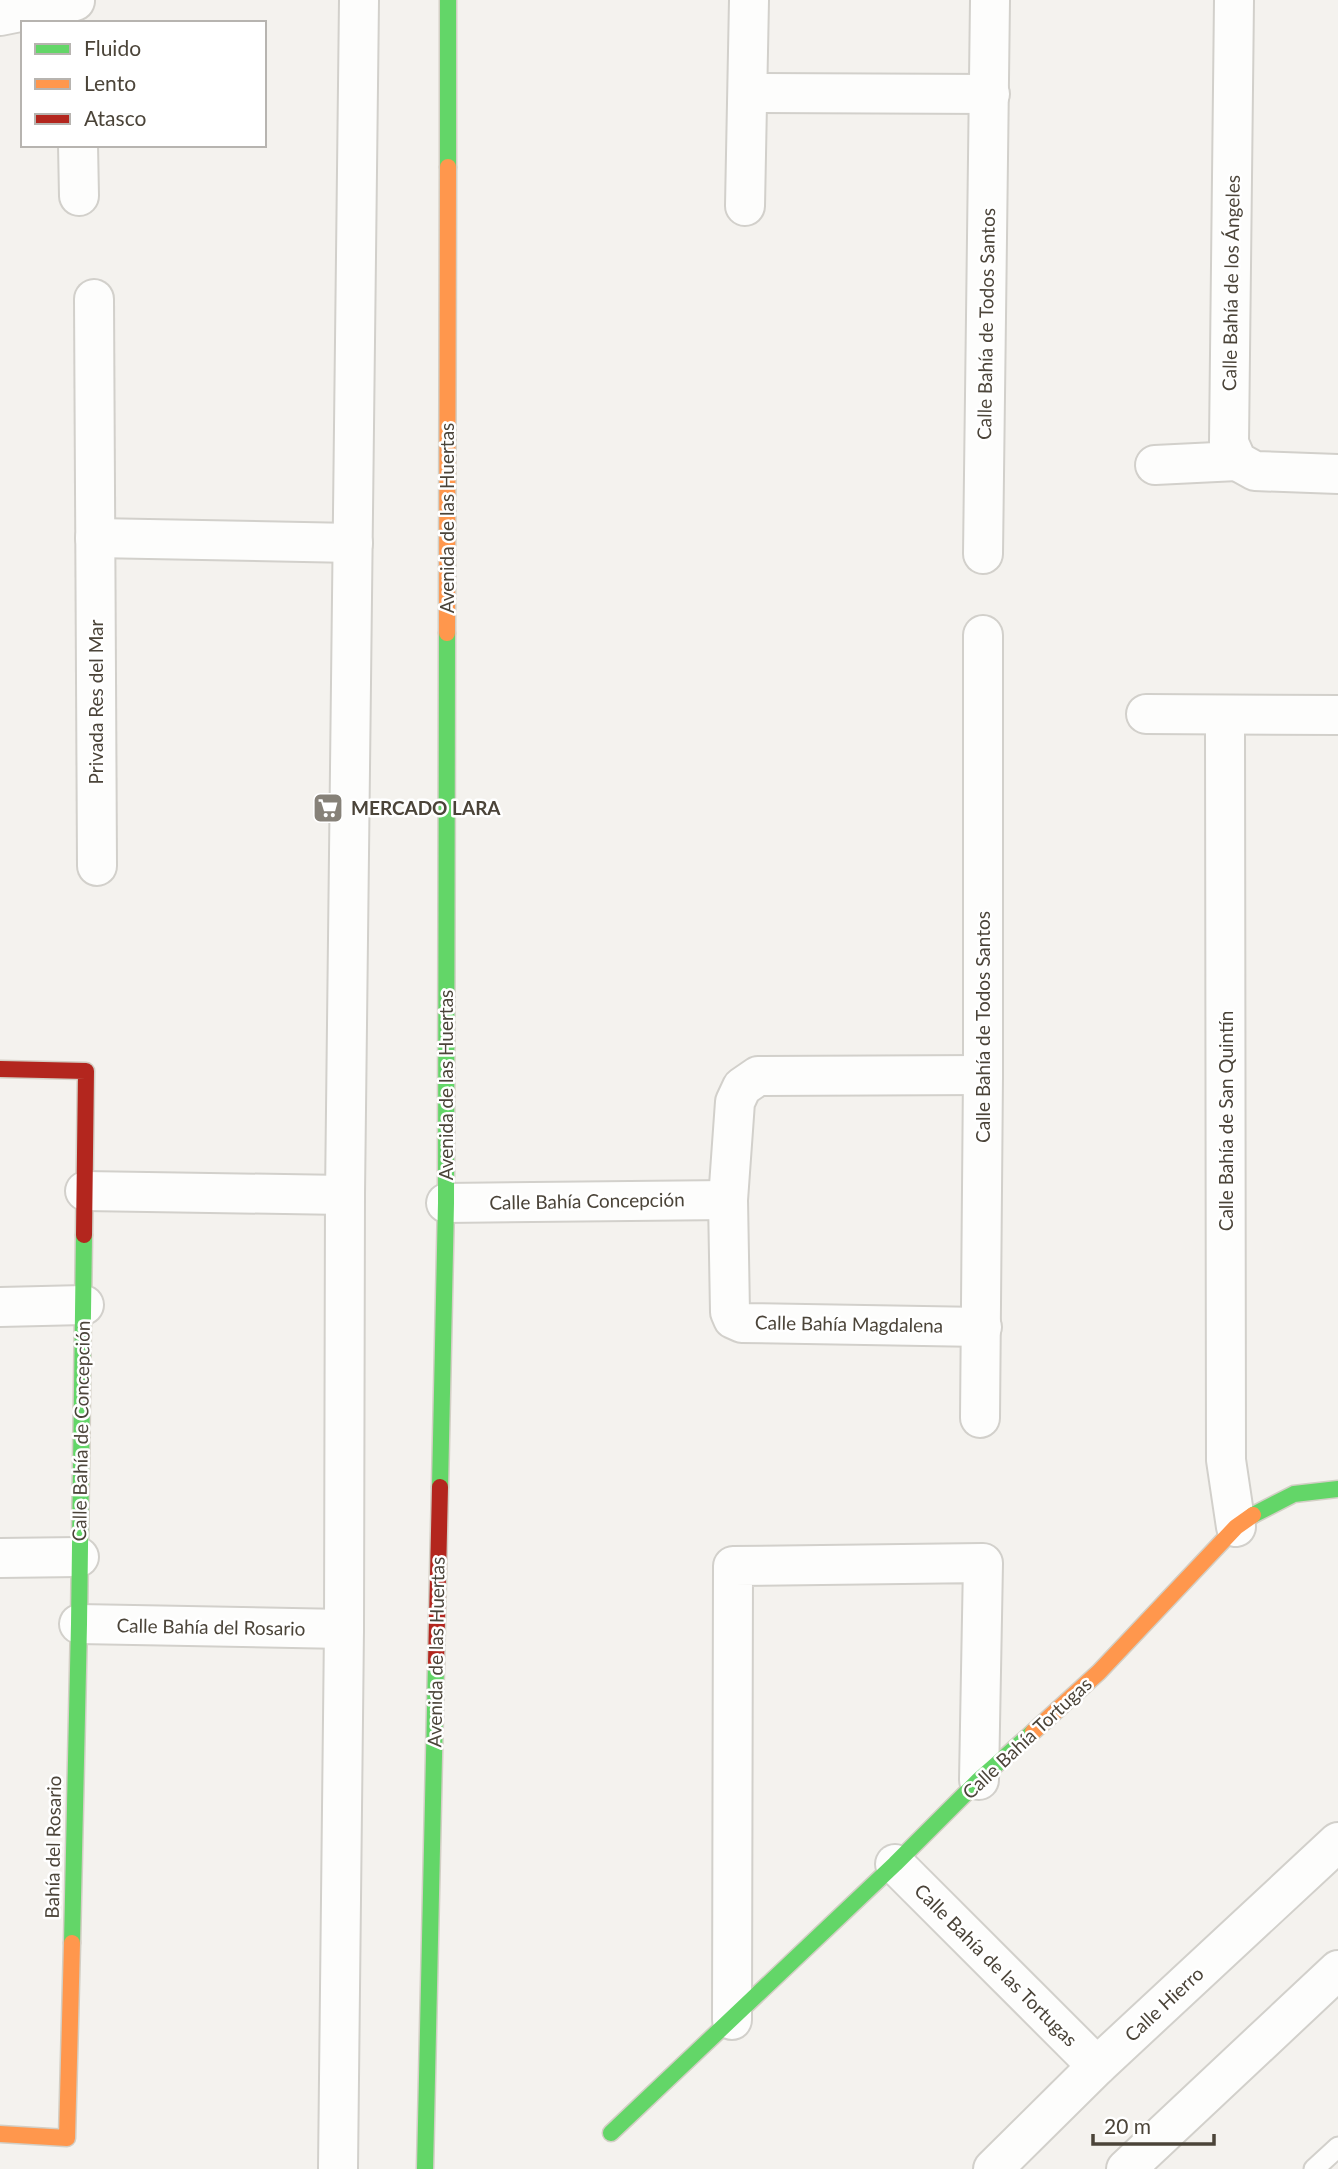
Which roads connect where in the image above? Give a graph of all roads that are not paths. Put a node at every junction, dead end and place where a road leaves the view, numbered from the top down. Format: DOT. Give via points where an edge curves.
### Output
graph roads {
  1 [pos="359,0"];
  2 [pos="448,0"];
  3 [pos="750,0"];
  4 [pos="990,0"];
  5 [pos="1234,0"];
  6 [pos="76,8"];
  7 [pos="0,16"];
  8 [pos="748,93"];
  9 [pos="990,94"];
  10 [pos="78,147"];
  11 [pos="79,196"];
  12 [pos="745,206"];
  13 [pos="94,299"];
  14 [pos="1237,461"];
  15 [pos="1154,465"];
  16 [pos="1338,474"];
  17 [pos="95,538"];
  18 [pos="353,543"];
  19 [pos="983,554"];
  20 [pos="983,635"];
  21 [pos="1146,714"];
  22 [pos="1338,715"];
  23 [pos="1232,716"];
  24 [pos="97,866"];
  25 [pos="0,1069"];
  26 [pos="984,1075"];
  27 [pos="85,1191"];
  28 [pos="345,1195"];
  29 [pos="728,1200"];
  30 [pos="446,1203"];
  31 [pos="84,1305"];
  32 [pos="0,1307"];
  33 [pos="982,1326"];
  34 [pos="980,1418"];
  35 [pos="1338,1489"];
  36 [pos="1236,1527"];
  37 [pos="79,1557"];
  38 [pos="0,1558"];
  39 [pos="79,1624"];
  40 [pos="344,1629"];
  41 [pos="979,1780"];
  42 [pos="1338,1842"];
  43 [pos="895,1864"];
  44 [pos="1338,1970"];
  45 [pos="732,2020"];
  46 [pos="1097,2066"];
  47 [pos="611,2133"];
  48 [pos="0,2134"];
  49 [pos="1338,2147"];
  50 [pos="338,2169"];
  51 [pos="425,2169"];
  52 [pos="993,2169"];
  53 [pos="1126,2169"];
  54 [pos="1314,2169"];
  1 -- 18 [label="street"];
  2 -- 30 [label="street, Avenida de las Huertas"];
  3 -- 8 [label="street"];
  4 -- 9 [label="street, Calle Bahía de Todos Santos"];
  5 -- 14 [label="street, Calle Bahía de los Ángeles" via="1229,443"];
  6 -- 7 [label="street"];
  8 -- 9 [label="street"];
  8 -- 12 [label="street"];
  9 -- 19 [label="street, Calle Bahía de Todos Santos"];
  10 -- 11 [label="street"];
  13 -- 17 [label="street, Privada Res del Mar"];
  14 -- 15 [label="street"];
  14 -- 16 [label="street" via="1255,471"];
  17 -- 18 [label="street"];
  17 -- 24 [label="street, Privada Res del Mar"];
  18 -- 28 [label="street"];
  20 -- 26 [label="street, Calle Bahía de Todos Santos"];
  21 -- 23 [label="street"];
  22 -- 23 [label="street"];
  23 -- 36 [label="street, Calle Bahía de San Quintín" via="1226,726 1226,1460"];
  25 -- 27 [label="street, Calle Bahía de Concepción" via="86,1071"];
  26 -- 29 [label="street, Calle Bahía Magdalena" via="758,1076 741,1087 736,1102"];
  26 -- 33 [label="street, Calle Bahía de Todos Santos"];
  27 -- 28 [label="street"];
  27 -- 31 [label="street, Calle Bahía de Concepción"];
  28 -- 40 [label="street"];
  29 -- 30 [label="street, Calle Bahía Concepción"];
  29 -- 33 [label="street, Calle Bahía Magdalena" via="733,1319 742,1323"];
  30 -- 51 [label="street, Avenida de las Huertas"];
  31 -- 32 [label="street, Calle Bahía de Concepción"];
  31 -- 37 [label="street, Calle Bahía de Concepción"];
  33 -- 34 [label="street, Calle Bahía de Todos Santos"];
  35 -- 36 [label="street, Calle Bahía Tortugas" via="1294,1494"];
  36 -- 41 [label="street, Calle Bahía Tortugas" via="1099,1672"];
  37 -- 38 [label="street"];
  37 -- 39 [label="street, Bahía del Rosario"];
  39 -- 40 [label="street, Calle Bahía del Rosario"];
  39 -- 48 [label="street, Bahía del Rosario" via="67,2137"];
  40 -- 50 [label="street"];
  41 -- 43 [label="street, Calle Bahía Tortugas"];
  41 -- 45 [label="street" via="983,1563 733,1566"];
  42 -- 46 [label="street, Calle Hierro"];
  43 -- 45 [label="street, Calle Bahía Tortugas"];
  43 -- 46 [label="street, Calle Bahía de las Tortugas"];
  44 -- 53 [label="street"];
  45 -- 47 [label="street, Calle Bahía Tortugas"];
  46 -- 52 [label="street, Calle Hierro"];
  49 -- 54 [label="lane"];
}
